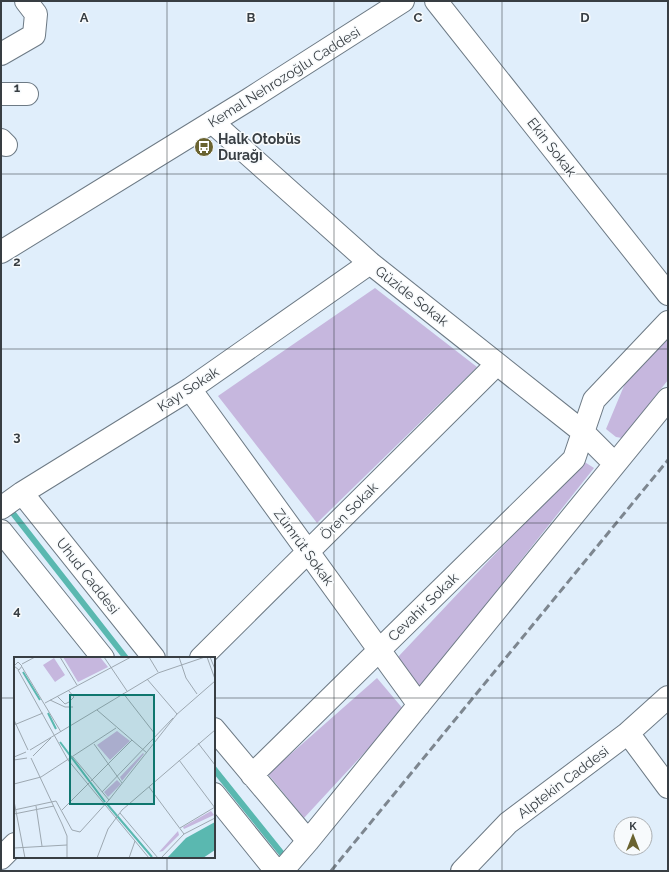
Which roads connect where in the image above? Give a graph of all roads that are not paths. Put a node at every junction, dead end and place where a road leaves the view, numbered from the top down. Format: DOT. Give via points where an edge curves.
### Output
graph roads {
  1 [pos="26,1"];
  2 [pos="404,1"];
  3 [pos="436,1"];
  4 [pos="1,54"];
  5 [pos="1,94"];
  6 [pos="27,94"];
  7 [pos="212,122"];
  8 [pos="1,252"];
  9 [pos="370,263"];
  10 [pos="668,294"];
  11 [pos="668,322"];
  12 [pos="497,364"];
  13 [pos="190,389"];
  14 [pos="668,399"];
  15 [pos="583,432"];
  16 [pos="615,464"];
  17 [pos="22,494"];
  18 [pos="1,508"];
  19 [pos="1,531"];
  20 [pos="308,552"];
  21 [pos="379,650"];
  22 [pos="102,657"];
  23 [pos="153,657"];
  24 [pos="202,657"];
  25 [pos="668,698"];
  26 [pos="419,705"];
  27 [pos="215,730"];
  28 [pos="628,733"];
  29 [pos="252,775"];
  30 [pos="668,787"];
  31 [pos="215,795"];
  32 [pos="14,845"];
  33 [pos="303,847"];
  34 [pos="1,858"];
  35 [pos="277,869"];
  36 [pos="462,871"];
  1 -- 4 [label="street" via="36,14 34,35"];
  2 -- 7 [label="street, Kemal Nehrozoğlu Caddesi"];
  3 -- 10 [label="street, Ekin Sokak"];
  5 -- 6 [label="street"];
  7 -- 8 [label="street, Kemal Nehrozoğlu Caddesi"];
  7 -- 9 [label="street, Güzide Sokak"];
  9 -- 12 [label="street, Güzide Sokak"];
  9 -- 13 [label="street, Kayı Sokak"];
  11 -- 15 [label="street, Cevahir Sokak" via="594,400"];
  12 -- 15 [label="street, Güzide Sokak"];
  12 -- 20 [label="street, Ören Sokak"];
  13 -- 17 [label="street, Kayı Sokak"];
  13 -- 20 [label="street, Zümrüt Sokak"];
  14 -- 16 [label="street"];
  15 -- 16 [label="street, Güzide Sokak"];
  15 -- 21 [label="street, Cevahir Sokak" via="574,459"];
  16 -- 26 [label="street"];
  17 -- 18 [label="street, Kayı Sokak"];
  17 -- 23 [label="street, Uhud Caddesi"];
  19 -- 22 [label="street"];
  20 -- 21 [label="street, Zümrüt Sokak"];
  20 -- 24 [label="street, Ören Sokak"];
  21 -- 26 [label="street, Zümrüt Sokak"];
  21 -- 29 [label="street, Cevahir Sokak"];
  25 -- 28 [label="street, Alptekin Caddesi"];
  26 -- 33 [label="street"];
  27 -- 29 [label="street"];
  28 -- 30 [label="street"];
  28 -- 36 [label="street, Alptekin Caddesi" via="508,823"];
  29 -- 33 [label="street"];
  31 -- 35 [label="street"];
  32 -- 34 [label="street"];
  33 -- 35 [label="street"];
}
